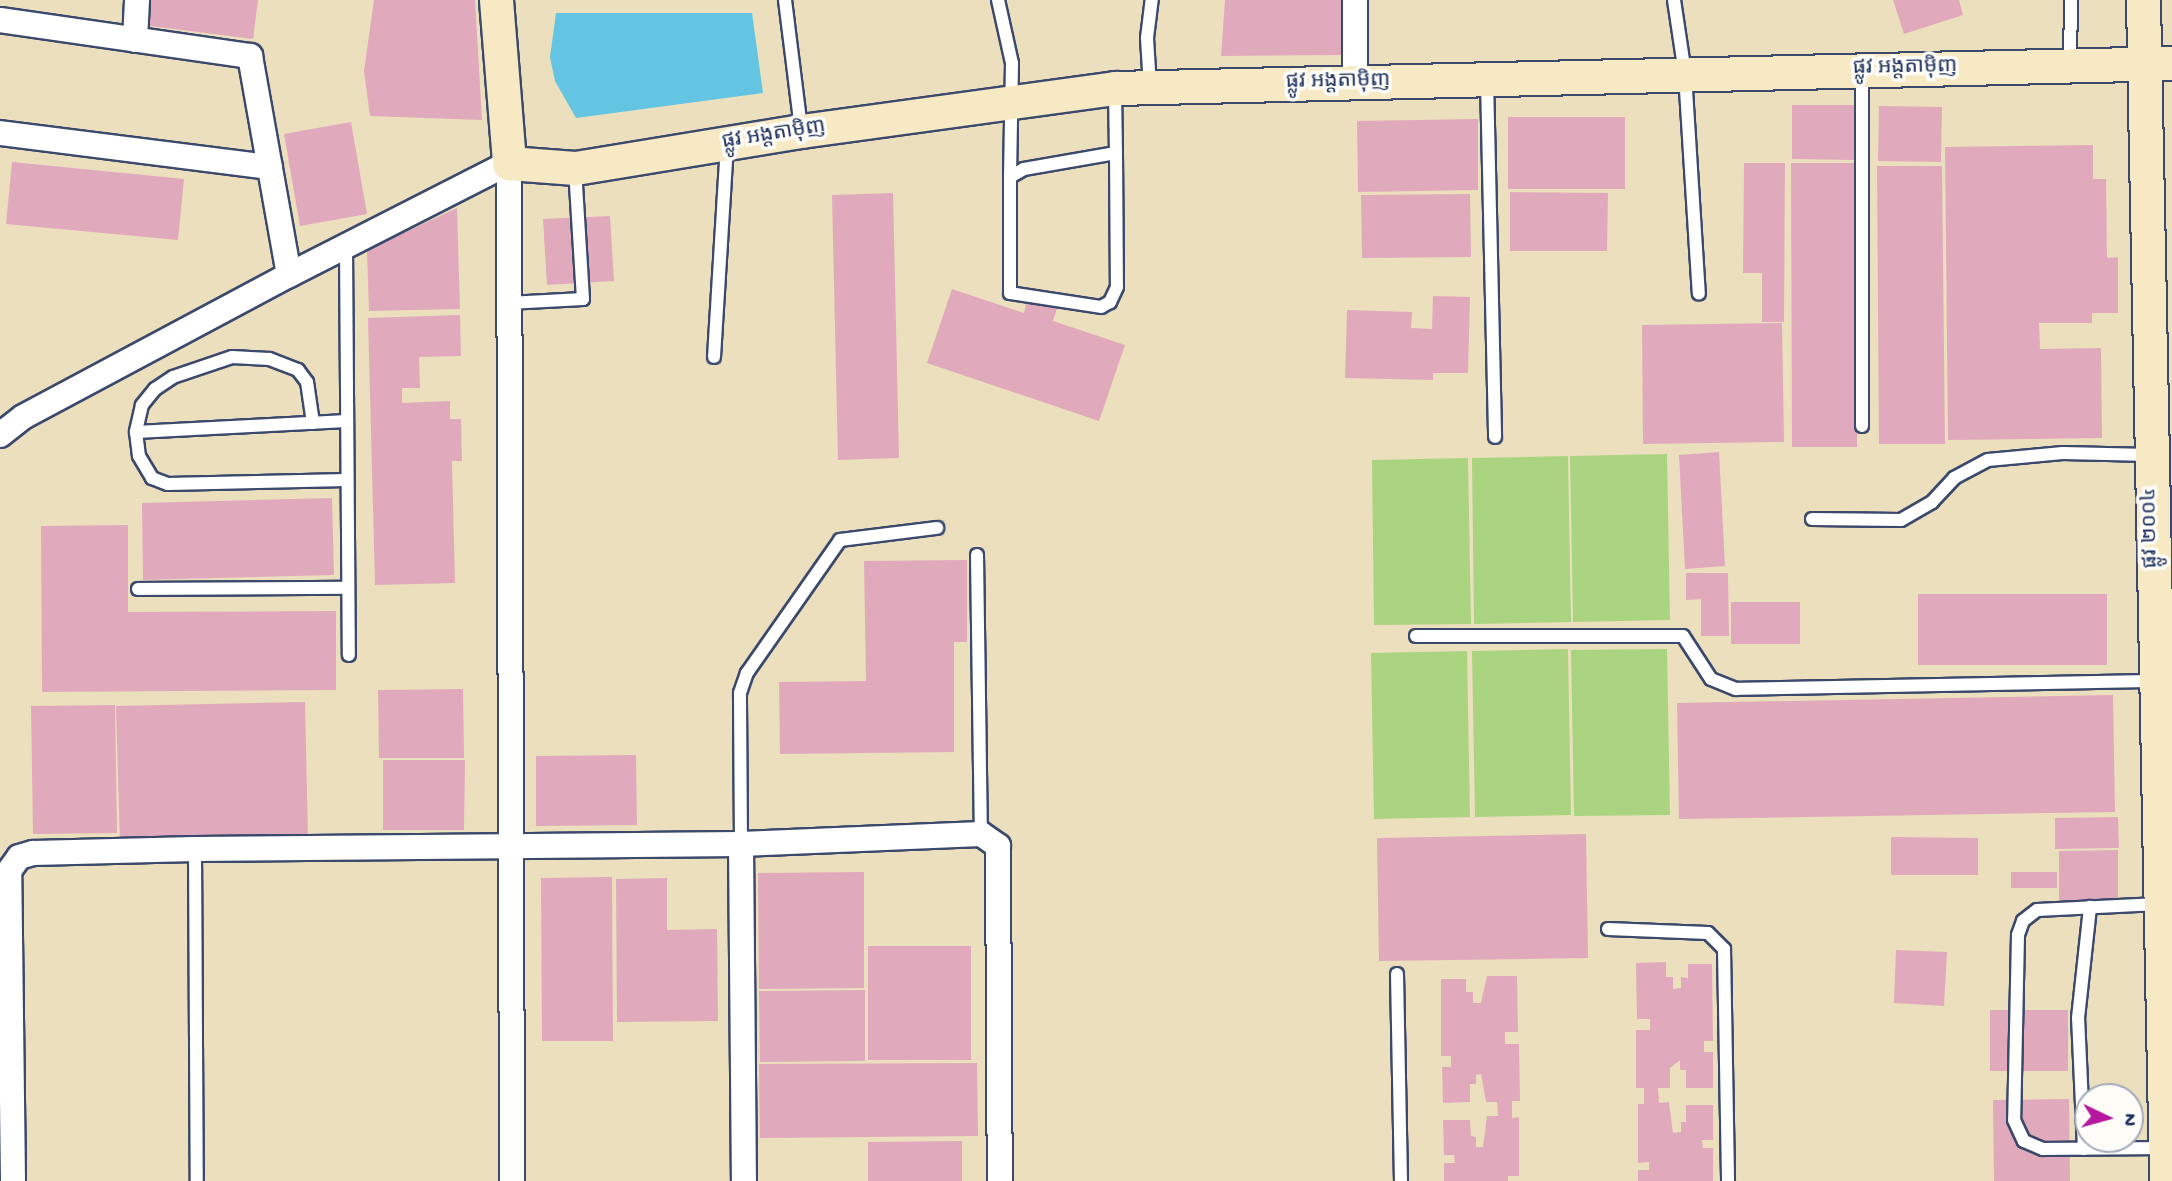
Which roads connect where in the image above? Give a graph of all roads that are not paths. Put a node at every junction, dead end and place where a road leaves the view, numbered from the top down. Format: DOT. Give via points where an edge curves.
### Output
graph roads {
  1 [pos="137,0"];
  2 [pos="496,0"];
  3 [pos="785,0"];
  4 [pos="998,0"];
  5 [pos="1153,0"];
  6 [pos="1355,0"];
  7 [pos="1674,0"];
  8 [pos="2071,0"];
  9 [pos="2143,0"];
  10 [pos="0,20"];
  11 [pos="135,40"];
  12 [pos="2158,63"];
  13 [pos="2070,65"];
  14 [pos="1862,70"];
  15 [pos="1685,74"];
  16 [pos="1487,80"];
  17 [pos="1354,83"];
  18 [pos="1115,88"];
  19 [pos="1150,88"];
  20 [pos="1013,100"];
  21 [pos="801,131"];
  22 [pos="0,133"];
  23 [pos="727,143"];
  24 [pos="1116,153"];
  25 [pos="509,163"];
  26 [pos="270,167"];
  27 [pos="575,168"];
  28 [pos="1010,177"];
  29 [pos="346,248"];
  30 [pos="289,275"];
  31 [pos="1699,294"];
  32 [pos="508,303"];
  33 [pos="713,357"];
  34 [pos="347,421"];
  35 [pos="313,423"];
  36 [pos="1862,426"];
  37 [pos="136,432"];
  38 [pos="0,435"];
  39 [pos="1495,437"];
  40 [pos="2151,455"];
  41 [pos="347,480"];
  42 [pos="1812,519"];
  43 [pos="937,528"];
  44 [pos="977,555"];
  45 [pos="348,588"];
  46 [pos="138,589"];
  47 [pos="1416,636"];
  48 [pos="349,655"];
  49 [pos="2156,681"];
  50 [pos="981,834"];
  51 [pos="741,844"];
  52 [pos="511,846"];
  53 [pos="195,849"];
  54 [pos="5,870"];
  55 [pos="2162,903"];
  56 [pos="2090,907"];
  57 [pos="1608,929"];
  58 [pos="1397,974"];
  59 [pos="6,1042"];
  60 [pos="2081,1083"];
  61 [pos="2144,1148"];
  62 [pos="2166,1148"];
  63 [pos="2074,1149"];
  64 [pos="13,1181"];
  65 [pos="197,1181"];
  66 [pos="512,1181"];
  67 [pos="744,1181"];
  68 [pos="1000,1181"];
  69 [pos="1401,1181"];
  70 [pos="1728,1181"];
  71 [pos="2166,1181"];
  1 -- 11 [label="street"];
  2 -- 25 [label="street"];
  3 -- 21 [label="lane"];
  4 -- 20 [label="lane" via="1012,63"];
  5 -- 19 [label="lane" via="1147,38"];
  6 -- 17 [label="street"];
  7 -- 15 [label="lane"];
  8 -- 13 [label="lane"];
  9 -- 12 [label="street, ផ្លូវ ២០០៤"];
  10 -- 11 [label="street"];
  11 -- 26 [label="street" via="250,57"];
  12 -- 13 [label="street, ផ្លូវ អង្តតាម៉ិញ"];
  12 -- 40 [label="street, ផ្លូវ ២០០៤"];
  13 -- 14 [label="street, ផ្លូវ អង្តតាម៉ិញ"];
  14 -- 15 [label="street, ផ្លូវ អង្តតាម៉ិញ"];
  14 -- 36 [label="lane"];
  15 -- 16 [label="street, ផ្លូវ អង្តតាម៉ិញ"];
  15 -- 31 [label="lane"];
  16 -- 17 [label="street, ផ្លូវ អង្តតាម៉ិញ"];
  16 -- 39 [label="lane"];
  17 -- 19 [label="street, ផ្លូវ អង្តតាម៉ិញ"];
  18 -- 19 [label="street, ផ្លូវ អង្តតាម៉ិញ"];
  18 -- 20 [label="street, ផ្លូវ អង្តតាម៉ិញ"];
  18 -- 24 [label="lane"];
  20 -- 21 [label="street, ផ្លូវ អង្តតាម៉ិញ"];
  20 -- 28 [label="lane"];
  21 -- 23 [label="street, ផ្លូវ អង្តតាម៉ិញ"];
  22 -- 26 [label="street"];
  23 -- 27 [label="street, ផ្លូវ អង្តតាម៉ិញ"];
  23 -- 33 [label="lane"];
  24 -- 28 [label="lane" via="1024,169"];
  24 -- 28 [label="lane" via="1117,287 1110,302 1101,307 1010,293"];
  25 -- 27 [label="street, ផ្លូវ អង្តតាម៉ិញ"];
  25 -- 29 [label="street"];
  25 -- 32 [label="street"];
  26 -- 30 [label="street"];
  27 -- 32 [label="lane" via="583,299"];
  29 -- 30 [label="street"];
  29 -- 34 [label="lane"];
  30 -- 38 [label="street" via="23,417"];
  32 -- 52 [label="street"];
  34 -- 35 [label="lane"];
  34 -- 41 [label="lane"];
  35 -- 37 [label="lane"];
  35 -- 37 [label="lane" via="307,382 298,370 277,360 232,357 173,377 155,389 142,405"];
  37 -- 41 [label="lane" via="139,456 152,478 168,484"];
  40 -- 42 [label="lane" via="2063,453 1988,460 1954,478 1931,502 1900,520"];
  40 -- 49 [label="street, ផ្លូវ ២០០៤"];
  41 -- 45 [label="lane"];
  43 -- 51 [label="lane" via="840,540 747,673 740,693"];
  44 -- 50 [label="lane"];
  45 -- 46 [label="lane"];
  45 -- 48 [label="lane"];
  47 -- 49 [label="lane" via="1683,636 1711,679 1737,690"];
  49 -- 55 [label="street, ផ្លូវ ២០០៤"];
  50 -- 51 [label="street"];
  50 -- 68 [label="street" via="998,846"];
  51 -- 52 [label="street"];
  51 -- 67 [label="street"];
  52 -- 53 [label="street"];
  52 -- 66 [label="street"];
  53 -- 54 [label="street" via="33,853 19,857"];
  53 -- 65 [label="lane"];
  54 -- 59 [label="street"];
  55 -- 56 [label="lane"];
  55 -- 62 [label="street, ផ្លូវ ២០០៤"];
  56 -- 60 [label="lane" via="2078,1018"];
  56 -- 63 [label="lane" via="2037,910 2023,921 2018,935 2014,1120 2024,1141 2042,1149"];
  57 -- 70 [label="lane" via="1708,933 1724,949"];
  58 -- 69 [label="lane"];
  59 -- 64 [label="street"];
  61 -- 62 [label="lane"];
  62 -- 71 [label="street, ផ្លូវ ២០០៤"];
}
